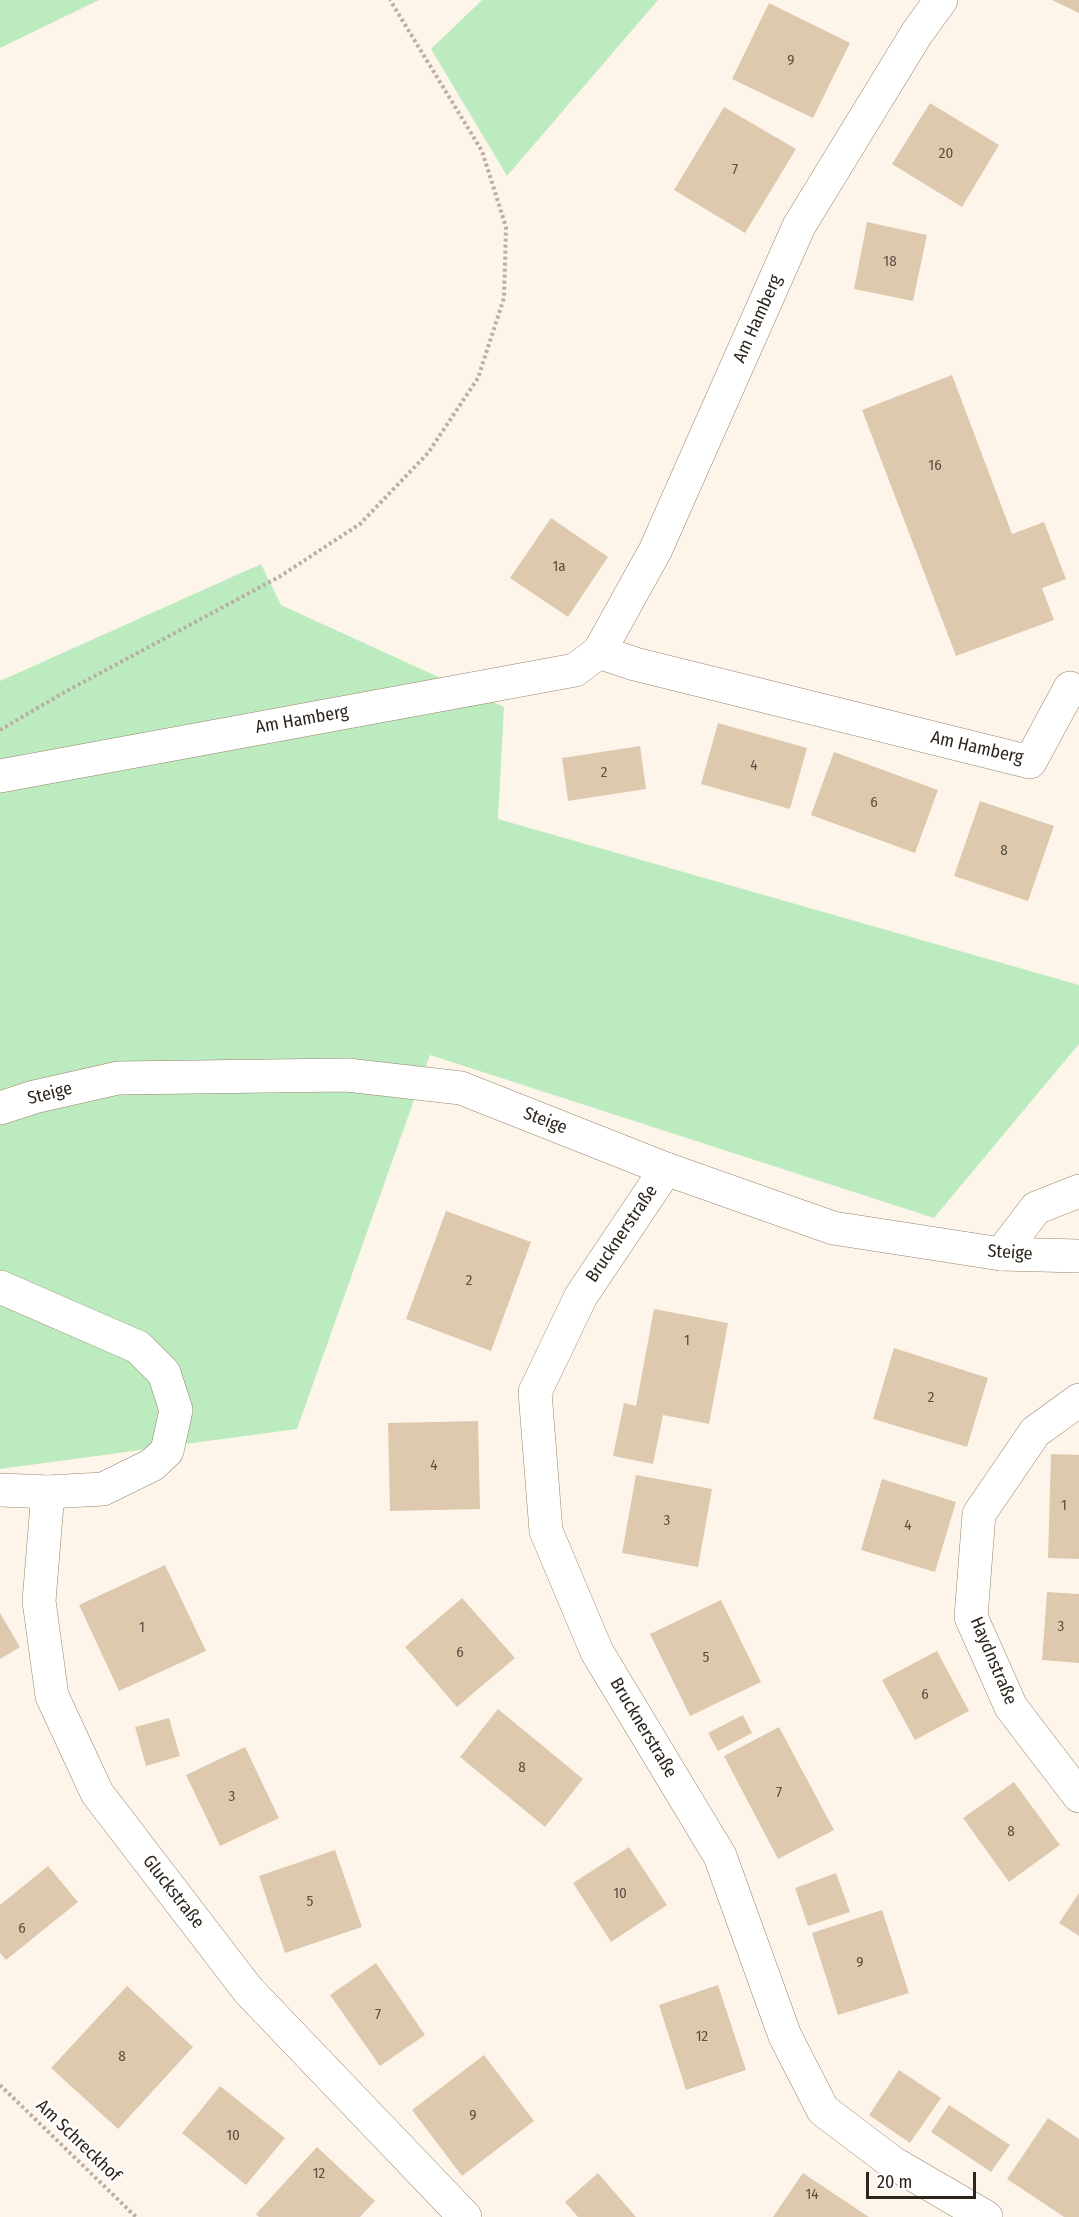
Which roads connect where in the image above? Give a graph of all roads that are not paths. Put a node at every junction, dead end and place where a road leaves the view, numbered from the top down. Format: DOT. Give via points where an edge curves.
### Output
graph roads {
  1 [pos="941,0"];
  2 [pos="599,652"];
  3 [pos="1070,688"];
  4 [pos="0,776"];
  5 [pos="0,1108"];
  6 [pos="666,1169"];
  7 [pos="1079,1191"];
  8 [pos="1001,1254"];
  9 [pos="1079,1256"];
  10 [pos="0,1287"];
  11 [pos="1079,1400"];
  12 [pos="0,1490"];
  13 [pos="48,1492"];
  14 [pos="1079,1796"];
  15 [pos="465,2217"];
  16 [pos="986,2217"];
  1 -- 2 [label="street, Am Hamberg" via="799,226 655,551"];
  2 -- 3 [label="street, Am Hamberg" via="1030,762"];
  2 -- 4 [label="street, Am Hamberg" via="574,670"];
  5 -- 6 [label="street, Steige" via="118,1078 347,1075 461,1088"];
  6 -- 8 [label="street, Steige" via="833,1228"];
  6 -- 16 [label="street, Brucknerstraße" via="581,1296 535,1392 546,1531 597,1652 720,1856 785,2036 823,2110 893,2163"];
  7 -- 8 [label="street" via="1036,1208"];
  8 -- 9 [label="street, Steige"];
  10 -- 13 [label="street" via="138,1347 164,1373 176,1410 167,1451 152,1465 103,1489"];
  11 -- 14 [label="street, Haydnstraße" via="1035,1432 979,1514 971,1617 1011,1707"];
  12 -- 13 [label="street"];
  13 -- 15 [label="street, Gluckstraße" via="39,1601 52,1696 97,1793 248,1990"];
}
